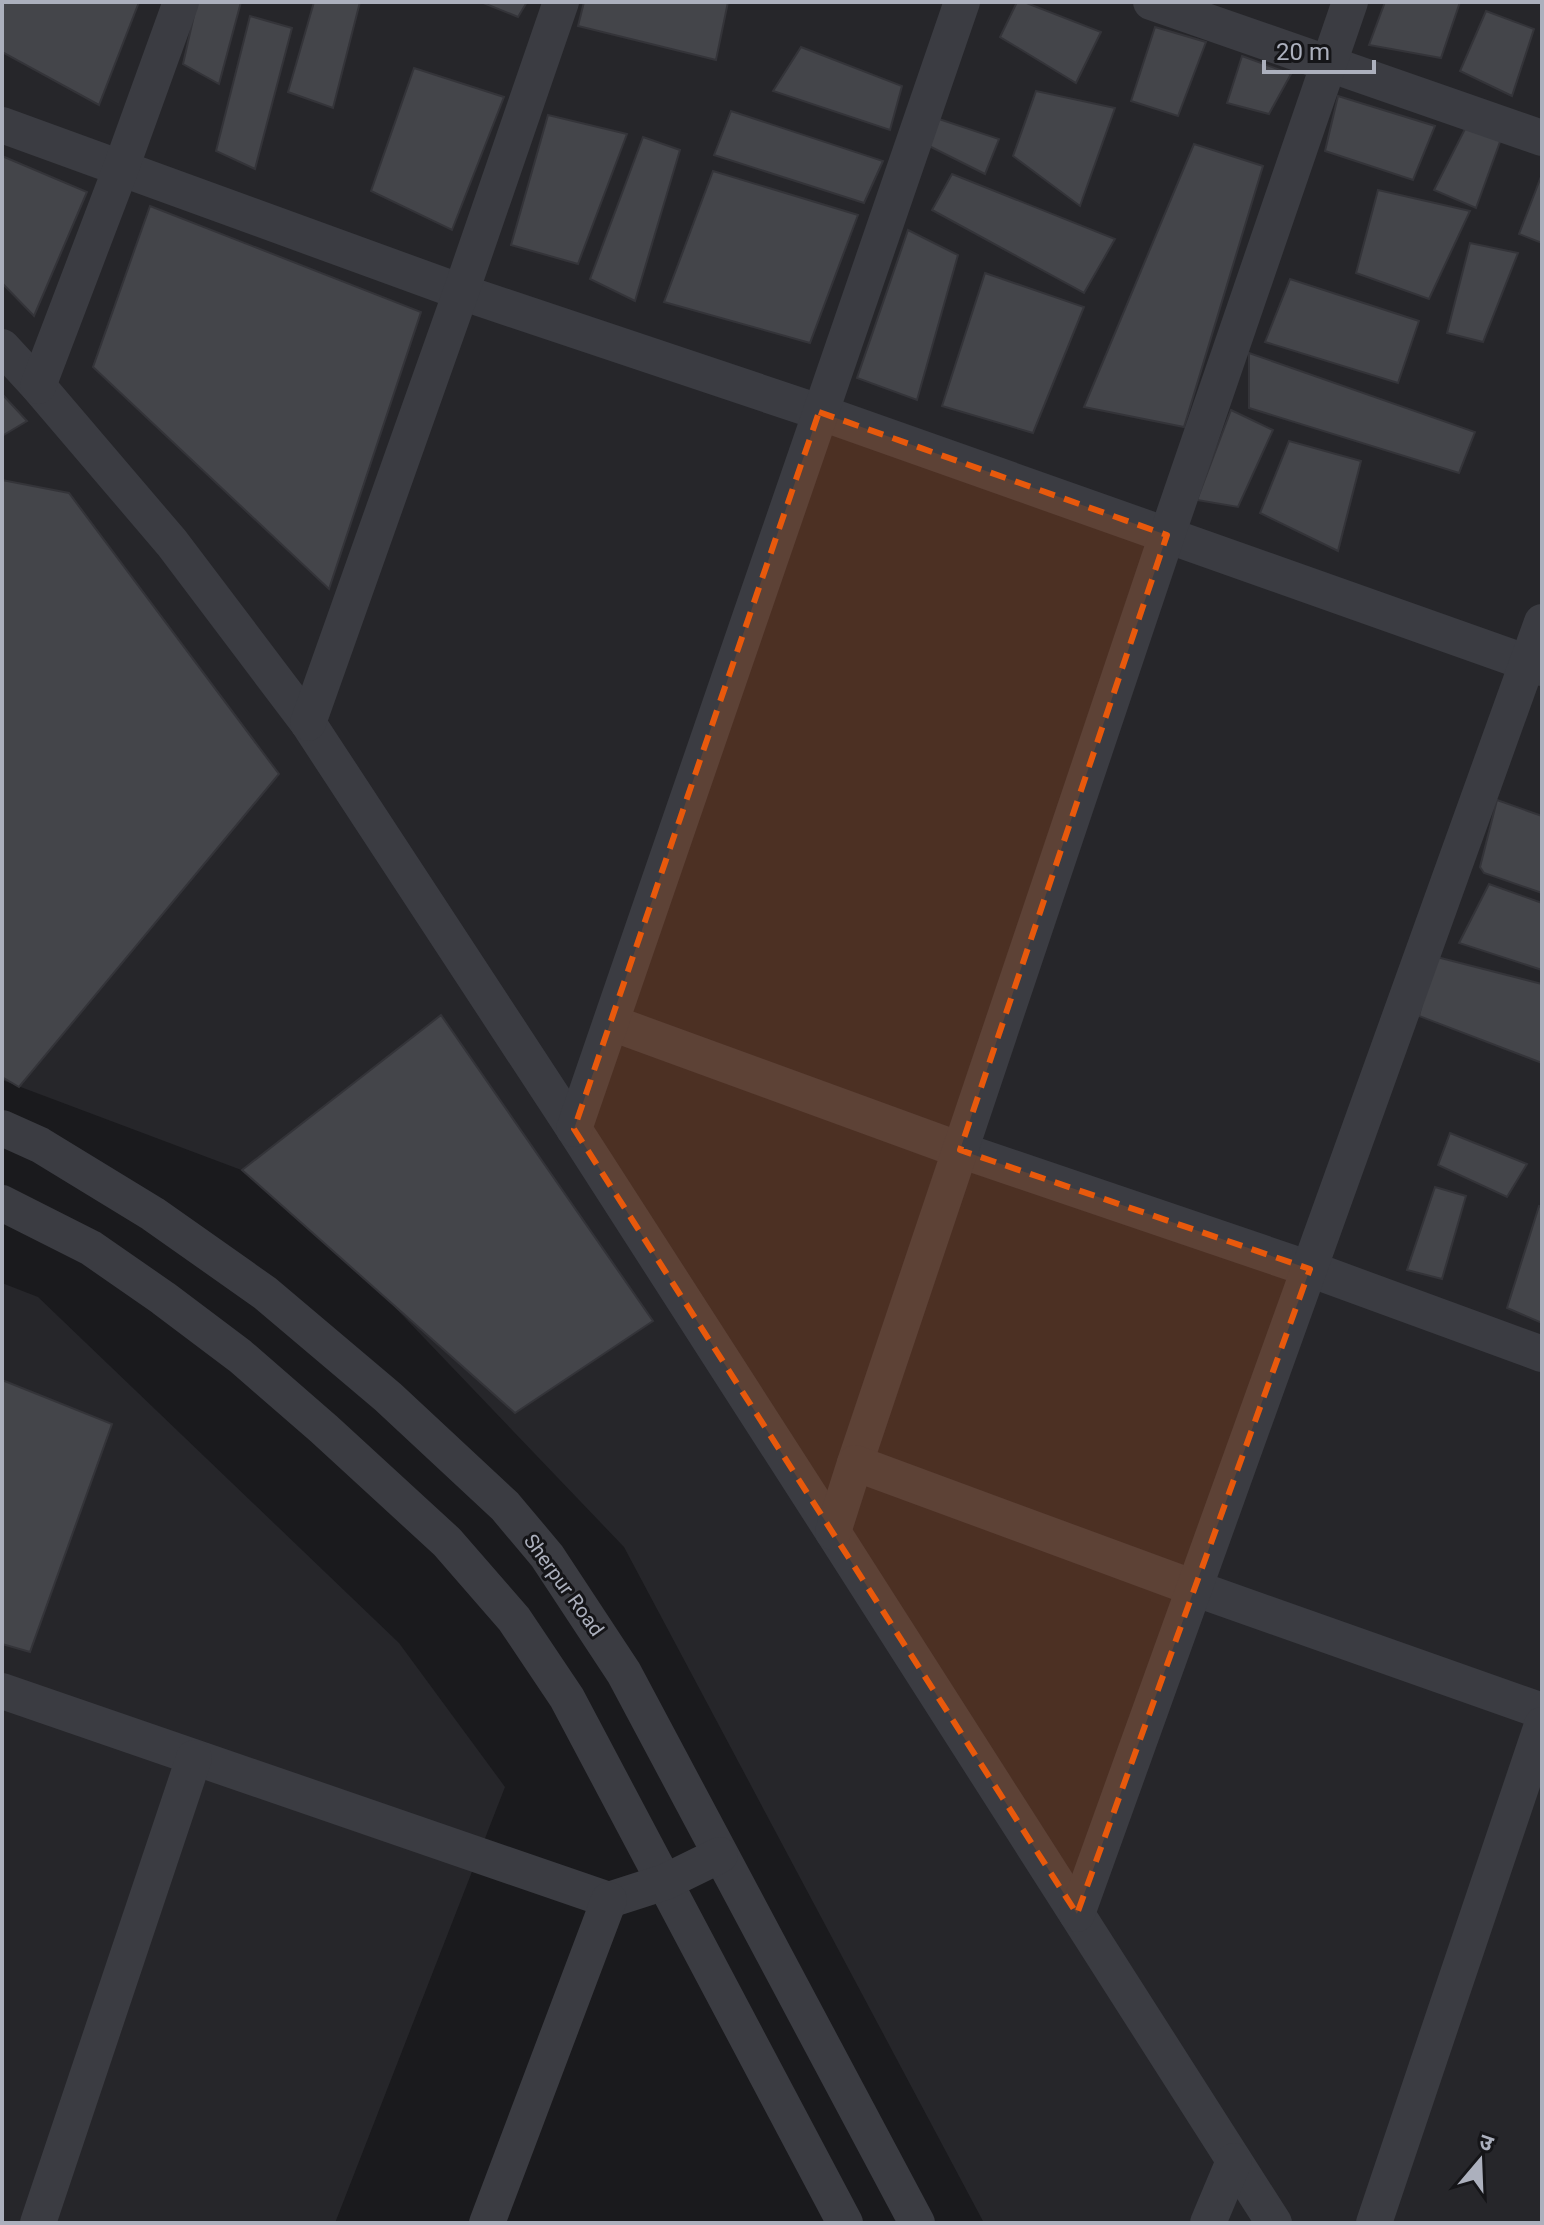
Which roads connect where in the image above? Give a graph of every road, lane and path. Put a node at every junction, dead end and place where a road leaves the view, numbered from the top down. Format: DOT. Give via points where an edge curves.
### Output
graph roads {
  1 [pos="181,2"];
  2 [pos="561,2"];
  3 [pos="962,2"];
  4 [pos="1151,2"];
  5 [pos="1350,2"];
  6 [pos="1328,63"];
  7 [pos="2,125"];
  8 [pos="1542,138"];
  9 [pos="121,168"];
  10 [pos="461,292"];
  11 [pos="2,347"];
  12 [pos="38,386"];
  13 [pos="819,412"];
  14 [pos="1167,535"];
  15 [pos="1542,622"];
  16 [pos="1535,665"];
  17 [pos="308,723"];
  18 [pos="612,1023"];
  19 [pos="2,1128"];
  20 [pos="574,1129"];
  21 [pos="960,1150"];
  22 [pos="2,1203"];
  23 [pos="1310,1269"];
  24 [pos="1542,1354"];
  25 [pos="855,1463"];
  26 [pos="833,1532"];
  27 [pos="1194,1588"];
  28 [pos="2,1691"];
  29 [pos="1542,1711"];
  30 [pos="1542,1725"];
  31 [pos="194,1758"];
  32 [pos="720,1855"];
  33 [pos="665,1882"];
  34 [pos="609,1900"];
  35 [pos="1077,1914"];
  36 [pos="1234,2161"];
  37 [pos="38,2223"];
  38 [pos="487,2223"];
  39 [pos="845,2223"];
  40 [pos="917,2223"];
  41 [pos="1208,2223"];
  42 [pos="1274,2223"];
  43 [pos="1374,2223"];
  1 -- 9 [label="street"];
  2 -- 10 [label="street"];
  3 -- 13 [label="street"];
  4 -- 6 [label="street"];
  5 -- 6 [label="street"];
  6 -- 8 [label="street"];
  6 -- 14 [label="street"];
  7 -- 9 [label="street"];
  9 -- 10 [label="street"];
  9 -- 12 [label="street"];
  10 -- 13 [label="street"];
  10 -- 17 [label="street"];
  11 -- 12 [label="street"];
  12 -- 17 [label="street" via="172,543"];
  13 -- 14 [label="street"];
  13 -- 18 [label="street"];
  14 -- 16 [label="street"];
  14 -- 21 [label="street"];
  15 -- 16 [label="street"];
  16 -- 23 [label="street"];
  17 -- 20 [label="street"];
  18 -- 20 [label="street"];
  18 -- 21 [label="street"];
  19 -- 32 [label="street, Sherpur Road" via="40,1145 153,1214 265,1293 505,1506 547,1556 624,1673"];
  20 -- 26 [label="street"];
  21 -- 23 [label="street"];
  21 -- 25 [label="street"];
  22 -- 33 [label="street" via="91,1248 229,1348 447,1542 514,1619 567,1698"];
  23 -- 24 [label="street"];
  23 -- 27 [label="street"];
  25 -- 26 [label="street"];
  25 -- 27 [label="street"];
  26 -- 35 [label="street"];
  27 -- 29 [label="street"];
  27 -- 35 [label="street"];
  28 -- 31 [label="street"];
  30 -- 43 [label="street"];
  31 -- 34 [label="street"];
  31 -- 37 [label="street"];
  32 -- 33 [label="street"];
  32 -- 40 [label="street, Sherpur Road"];
  33 -- 34 [label="street"];
  33 -- 39 [label="street"];
  34 -- 38 [label="street"];
  35 -- 36 [label="street"];
  36 -- 41 [label="street"];
  36 -- 42 [label="street"];
}
